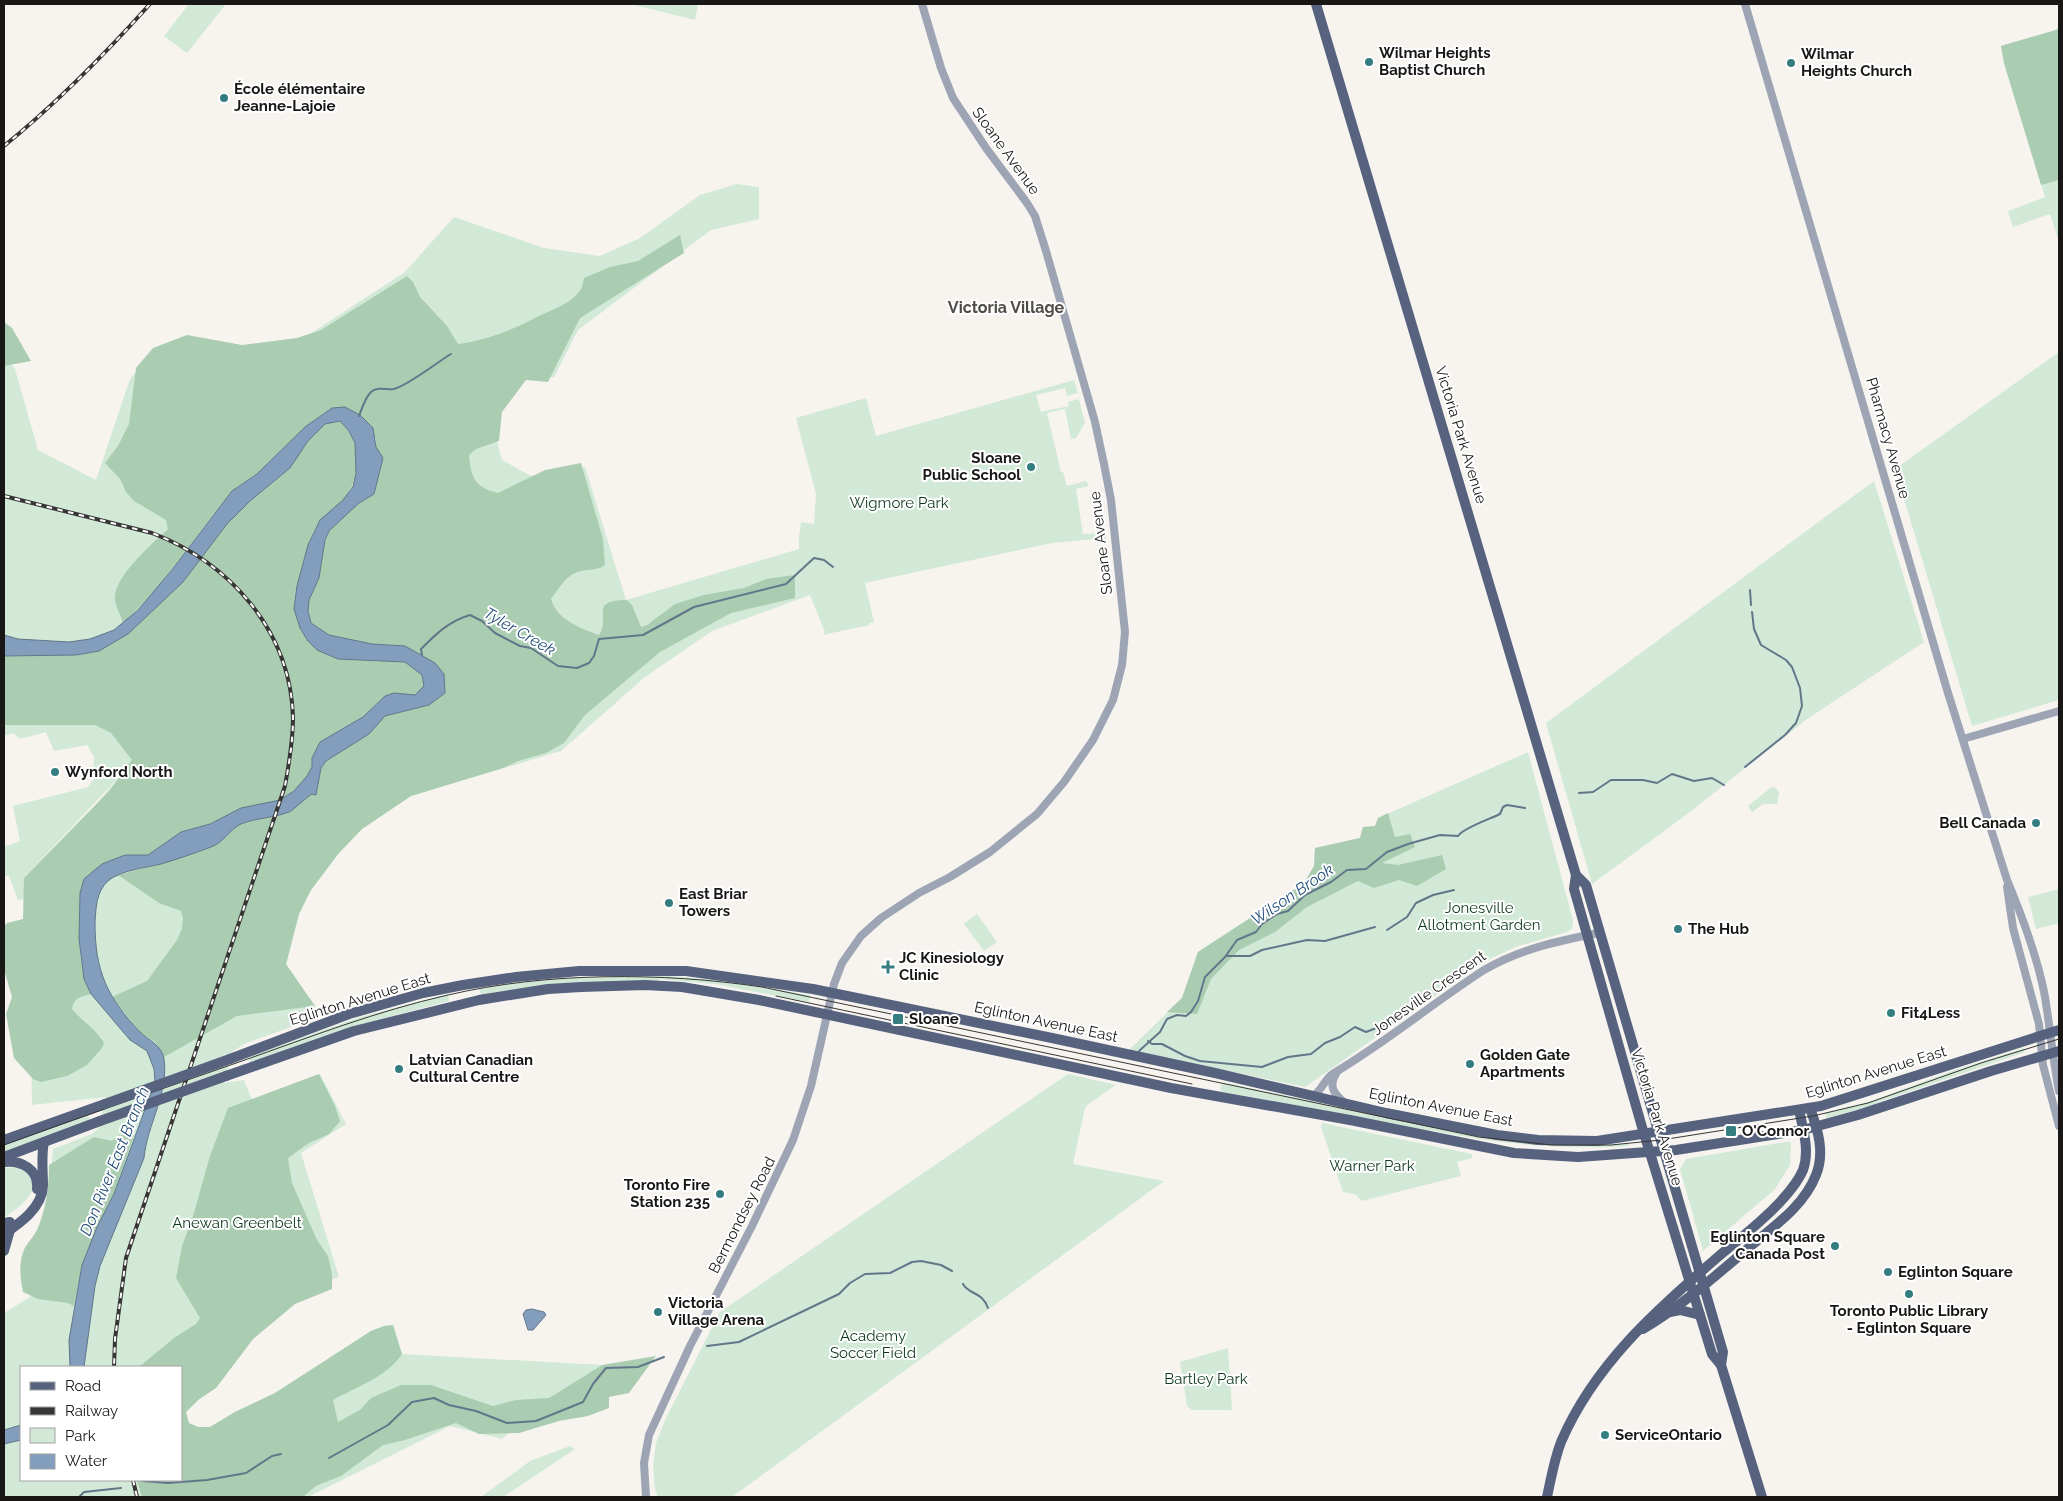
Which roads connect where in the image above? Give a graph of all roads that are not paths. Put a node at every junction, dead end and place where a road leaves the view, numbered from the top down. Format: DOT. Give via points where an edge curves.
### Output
graph roads {
  1 [pos="922,4"];
  2 [pos="1316,4"];
  3 [pos="1745,4"];
  4 [pos="2059,711"];
  5 [pos="1963,739"];
  6 [pos="1576,875"];
  7 [pos="2007,880"];
  8 [pos="1598,933"];
  9 [pos="1588,935"];
  10 [pos="831,994"];
  11 [pos="827,1015"];
  12 [pos="2050,1033"];
  13 [pos="2051,1053"];
  14 [pos="1339,1071"];
  15 [pos="2059,1091"];
  16 [pos="1313,1096"];
  17 [pos="1344,1102"];
  18 [pos="1810,1108"];
  19 [pos="1799,1110"];
  20 [pos="2059,1126"];
  21 [pos="1817,1127"];
  22 [pos="1803,1130"];
  23 [pos="30,1131"];
  24 [pos="1659,1132"];
  25 [pos="4,1133"];
  26 [pos="1644,1134"];
  27 [pos="4,1140"];
  28 [pos="44,1142"];
  29 [pos="1665,1151"];
  30 [pos="1651,1152"];
  31 [pos="4,1157"];
  32 [pos="4,1162"];
  33 [pos="6,1227"];
  34 [pos="4,1251"];
  35 [pos="1693,1252"];
  36 [pos="1718,1258"];
  37 [pos="1721,1271"];
  38 [pos="1700,1273"];
  39 [pos="1690,1280"];
  40 [pos="1703,1286"];
  41 [pos="1694,1294"];
  42 [pos="1709,1305"];
  43 [pos="1667,1312"];
  44 [pos="1700,1315"];
  45 [pos="1633,1335"];
  46 [pos="1721,1364"];
  47 [pos="646,1497"];
  48 [pos="1547,1497"];
  49 [pos="1762,1497"];
  1 -- 10 [label="street, Sloane Avenue" via="953,98 1028,203 1040,230 1095,422 1111,500 1124,624 1122,665 1113,700 1090,746 1054,795 1037,814 990,852 881,918 851,950"];
  2 -- 6 [label="main road, Victoria Park Avenue"];
  3 -- 5 [label="street, Pharmacy Avenue"];
  4 -- 5 [label="street"];
  5 -- 7 [label="street, Pharmacy Avenue"];
  6 -- 8 [label="main road, Victoria Park Avenue" via="1586,885"];
  6 -- 9 [label="main road, Victoria Park Avenue" via="1574,889"];
  7 -- 12 [label="street, Pharmacy Avenue" via="2040,978"];
  7 -- 12 [label="street, Pharmacy Avenue" via="2013,928 2027,976"];
  8 -- 9 [label="street, Jonesville Crescent"];
  8 -- 24 [label="main road, Victoria Park Avenue"];
  9 -- 14 [label="street, Jonesville Crescent" via="1546,943 1502,959"];
  9 -- 26 [label="main road, Victoria Park Avenue"];
  10 -- 11 [label="street, Bermondsey Road"];
  10 -- 16 [label="main road, Eglinton Avenue East" via="1052,1038"];
  10 -- 23 [label="main road, Eglinton Avenue East, bridge" via="686,971 605,970 516,976 463,985 388,1002"];
  11 -- 28 [label="main road, Eglinton Avenue East, bridge" via="713,991 645,985 548,989 479,1000 354,1031"];
  11 -- 30 [label="main road, Eglinton Avenue East" via="1171,1088 1514,1153 1578,1156"];
  11 -- 47 [label="street, Bermondsey Road" via="811,1086 793,1140 649,1435 644,1464"];
  12 -- 13 [label="street, Pharmacy Avenue"];
  12 -- 18 [label="main road, Eglinton Avenue East" via="1902,1082"];
  13 -- 15 [label="street, Pharmacy Avenue"];
  13 -- 20 [label="street, Pharmacy Avenue" via="2050,1096"];
  13 -- 21 [label="main road, Eglinton Avenue East"];
  14 -- 16 [label="street, Jonesville Crescent"];
  14 -- 17 [label="street" via="1332,1080 1332,1088"];
  16 -- 17 [label="main road, Eglinton Avenue East"];
  17 -- 26 [label="main road, Eglinton Avenue East" via="1497,1135 1598,1141"];
  18 -- 19 [label="main road, Eglinton Avenue East"];
  18 -- 21 [label="main road"];
  19 -- 22 [label="main road"];
  19 -- 24 [label="main road, Eglinton Avenue East"];
  21 -- 22 [label="main road, Eglinton Avenue East"];
  21 -- 37 [label="main road" via="1819,1162 1808,1191 1780,1221"];
  22 -- 29 [label="main road, Eglinton Avenue East"];
  22 -- 36 [label="main road" via="1805,1160 1796,1181"];
  23 -- 25 [label="main road"];
  23 -- 27 [label="main road, Eglinton Avenue East"];
  24 -- 26 [label="main road, Eglinton Avenue East"];
  24 -- 29 [label="main road, Victoria Park Avenue"];
  26 -- 30 [label="main road, Victoria Park Avenue"];
  28 -- 31 [label="main road, Eglinton Avenue East"];
  28 -- 33 [label="main road" via="43,1188 39,1202 32,1211"];
  29 -- 30 [label="main road, Eglinton Avenue East"];
  29 -- 35 [label="main road, Victoria Park Avenue"];
  30 -- 39 [label="main road, Victoria Park Avenue"];
  32 -- 33 [label="main road" via="17,1161 26,1165 38,1186 28,1206"];
  33 -- 34 [label="main road"];
  35 -- 36 [label="main road"];
  35 -- 38 [label="main road, Victoria Park Avenue"];
  36 -- 38 [label="main road"];
  37 -- 40 [label="main road"];
  37 -- 42 [label="main road" via="1712,1285"];
  38 -- 39 [label="main road"];
  38 -- 40 [label="main road, Victoria Park Avenue"];
  39 -- 41 [label="main road, Victoria Park Avenue"];
  39 -- 45 [label="main road"];
  40 -- 41 [label="main road"];
  40 -- 42 [label="main road, Victoria Park Avenue"];
  41 -- 43 [label="main road"];
  41 -- 44 [label="main road, Victoria Park Avenue"];
  42 -- 46 [label="main road, Victoria Park Avenue" via="1723,1352"];
  43 -- 44 [label="main road" via="1680,1310"];
  43 -- 45 [label="main road"];
  44 -- 46 [label="main road, Victoria Park Avenue" via="1712,1354"];
  45 -- 48 [label="main road" via="1589,1390 1574,1415 1561,1444"];
  46 -- 49 [label="main road, Victoria Park Avenue"];
}
